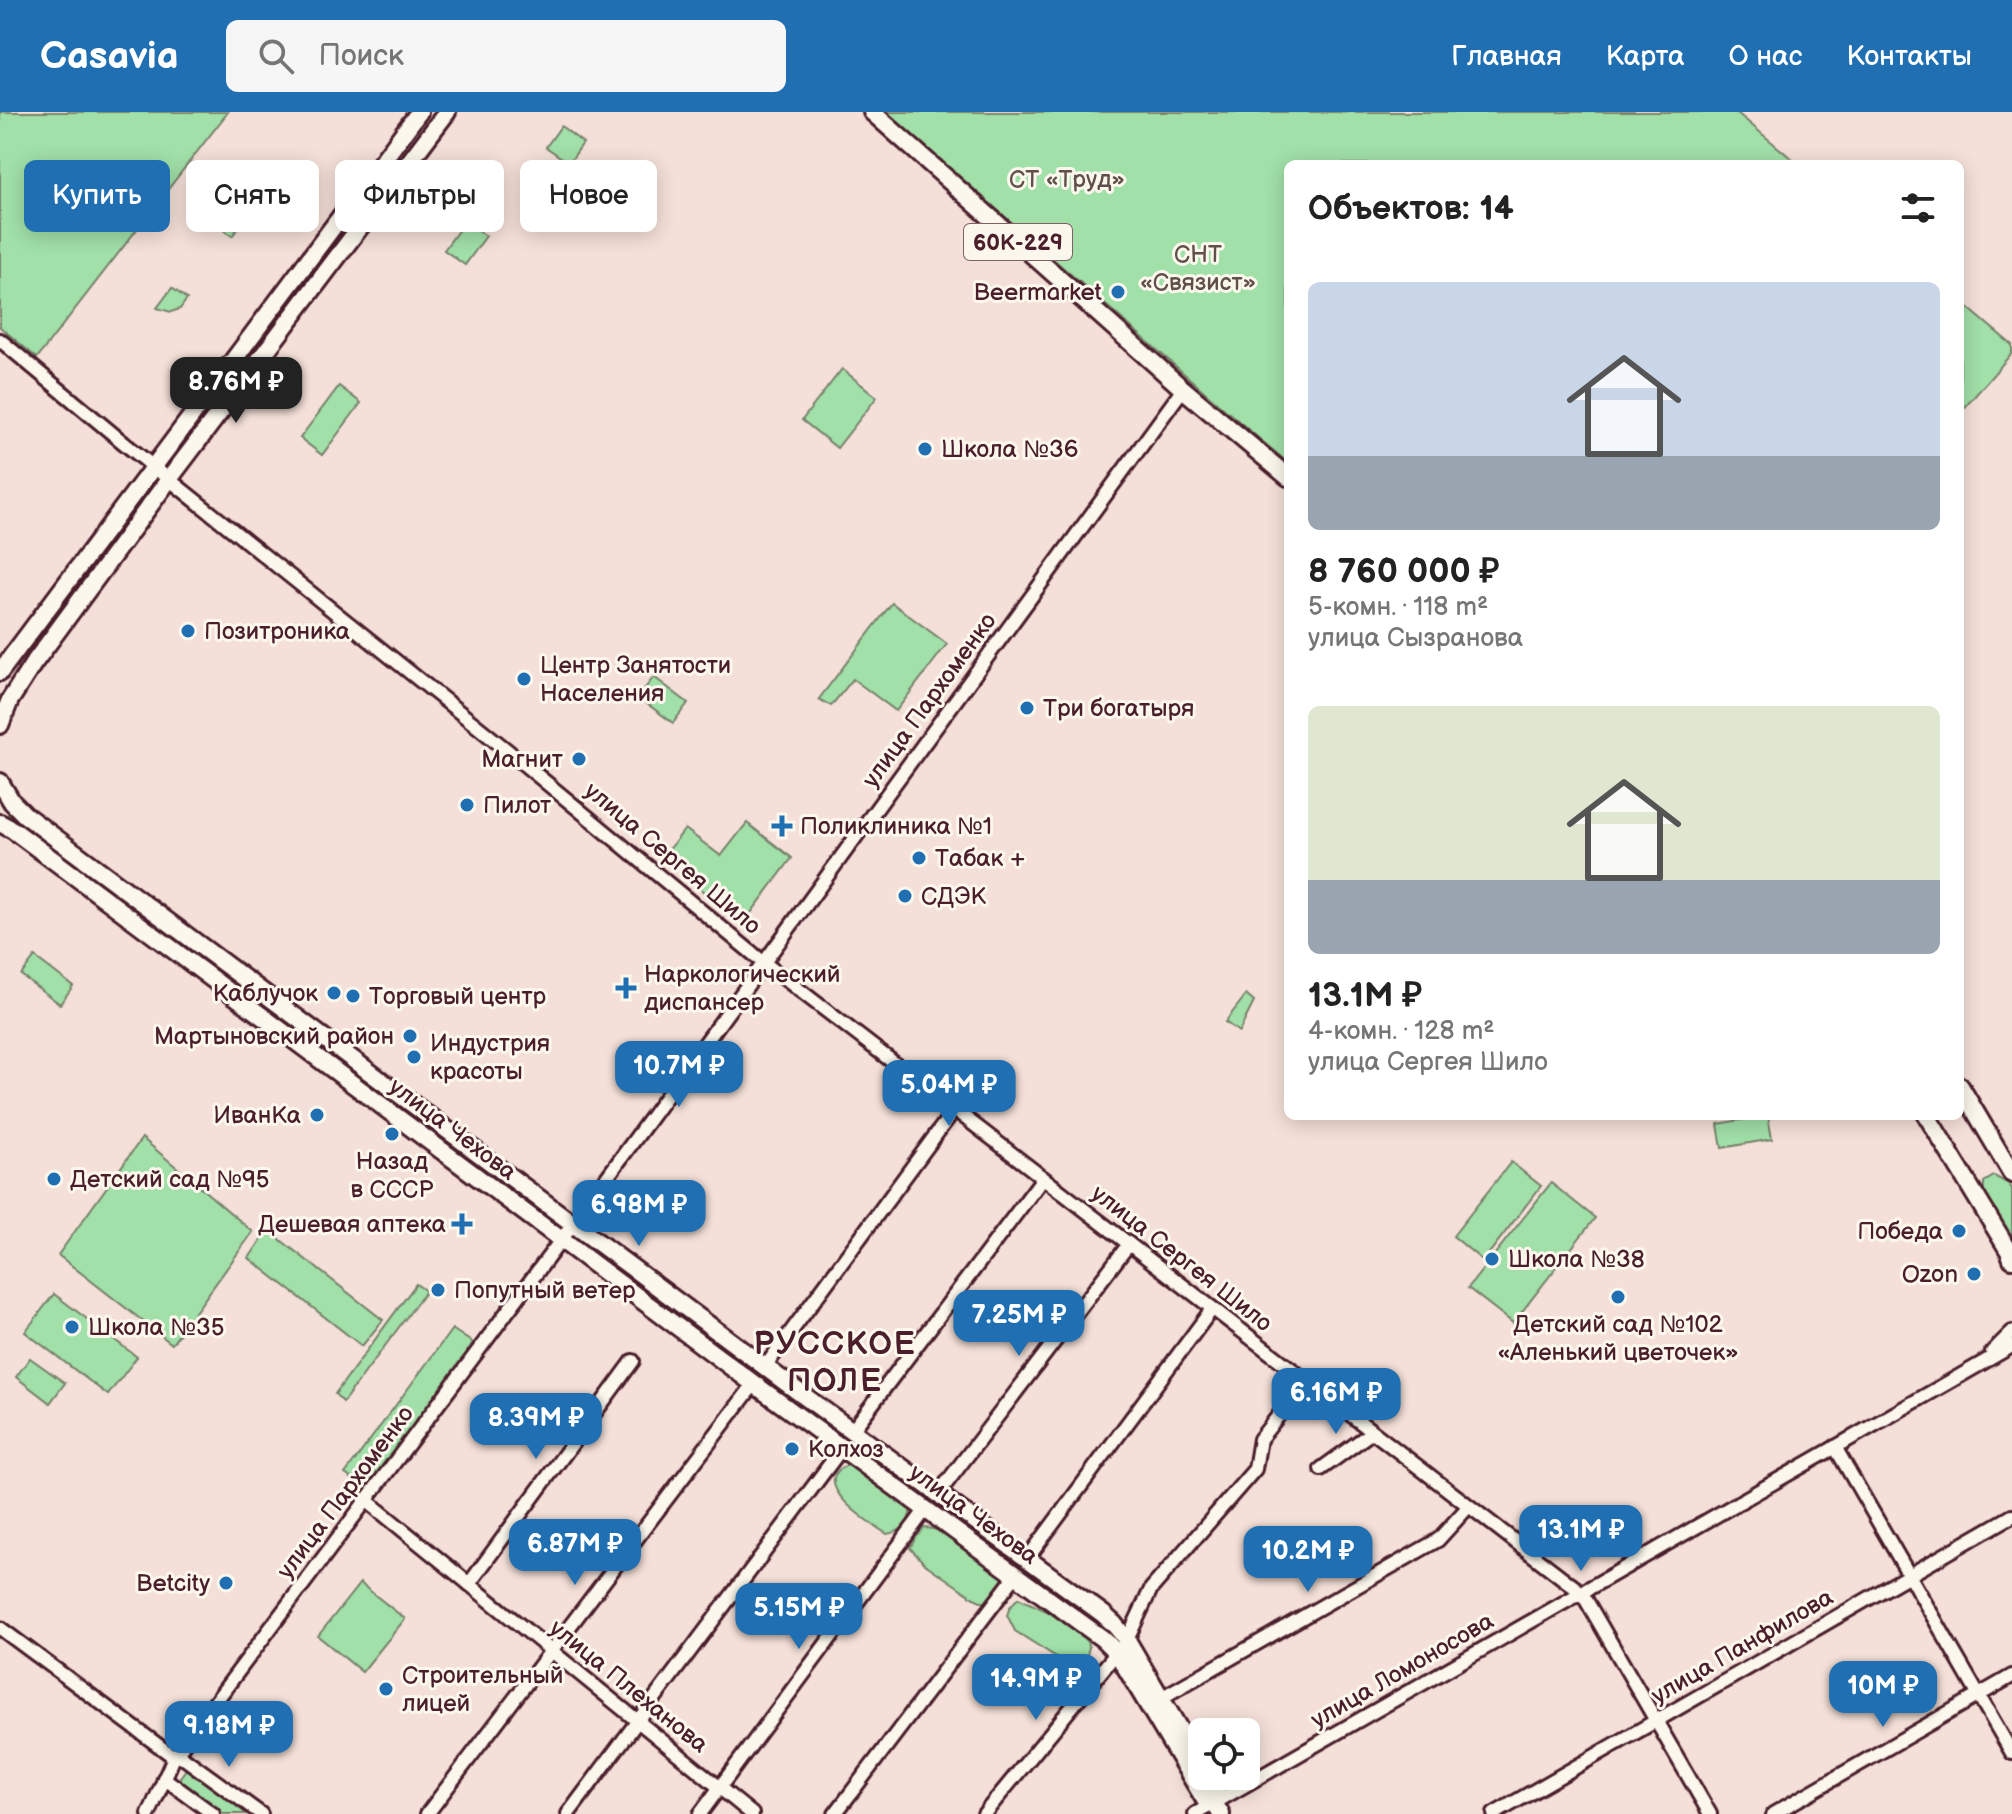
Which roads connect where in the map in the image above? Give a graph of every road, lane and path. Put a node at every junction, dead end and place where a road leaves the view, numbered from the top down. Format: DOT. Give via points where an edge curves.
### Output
graph roads {
  1 [pos="419,112"];
  2 [pos="447,112"];
  3 [pos="872,112"];
  4 [pos="315,249"];
  5 [pos="333,263"];
  6 [pos="0,340"];
  7 [pos="1183,389"];
  8 [pos="154,466"];
  9 [pos="1284,474"];
  10 [pos="170,478"];
  11 [pos="0,672"];
  12 [pos="0,725"];
  13 [pos="0,782"];
  14 [pos="0,823"];
  15 [pos="763,962"];
  16 [pos="1964,1093"];
  17 [pos="954,1110"];
  18 [pos="1929,1120"];
  19 [pos="2012,1174"];
  20 [pos="1043,1178"];
  21 [pos="573,1224"];
  22 [pos="562,1240"];
  23 [pos="1129,1244"];
  24 [pos="2012,1259"];
  25 [pos="1212,1309"];
  26 [pos="2012,1332"];
  27 [pos="2012,1346"];
  28 [pos="633,1361"];
  29 [pos="765,1367"];
  30 [pos="1964,1373"];
  31 [pos="1306,1381"];
  32 [pos="754,1384"];
  33 [pos="852,1431"];
  34 [pos="1372,1432"];
  35 [pos="1835,1447"];
  36 [pos="842,1448"];
  37 [pos="1321,1469"];
  38 [pos="938,1494"];
  39 [pos="366,1500"];
  40 [pos="1468,1507"];
  41 [pos="926,1509"];
  42 [pos="2012,1516"];
  43 [pos="1027,1559"];
  44 [pos="1016,1575"];
  45 [pos="1909,1575"];
  46 [pos="469,1584"];
  47 [pos="1582,1593"];
  48 [pos="0,1628"];
  49 [pos="1122,1647"];
  50 [pos="550,1650"];
  51 [pos="2012,1676"];
  52 [pos="1979,1695"];
  53 [pos="1161,1698"];
  54 [pos="638,1721"];
  55 [pos="1656,1721"];
  56 [pos="1188,1744"];
  57 [pos="2012,1753"];
  58 [pos="175,1755"];
  59 [pos="164,1778"];
  60 [pos="720,1788"];
  61 [pos="1218,1809"];
  62 [pos="149,1814"];
  63 [pos="213,1814"];
  64 [pos="261,1814"];
  65 [pos="427,1814"];
  66 [pos="568,1814"];
  67 [pos="700,1814"];
  68 [pos="752,1814"];
  69 [pos="835,1814"];
  70 [pos="984,1814"];
  71 [pos="1195,1814"];
  72 [pos="1494,1814"];
  73 [pos="1710,1814"];
  74 [pos="1773,1814"];
  1 -- 4 [label="main road"];
  2 -- 5 [label="main road"];
  3 -- 7 [label="main road, 60К-229"];
  4 -- 5 [label="main road"];
  4 -- 8 [label="main road"];
  5 -- 10 [label="main road"];
  6 -- 8 [label="street, улица Сергея Шило"];
  7 -- 9 [label="main road, 60К-229"];
  7 -- 15 [label="street, улица Пархоменко"];
  8 -- 10 [label="street, улица Сергея Шило"];
  8 -- 11 [label="main road"];
  10 -- 12 [label="main road" via="17,687"];
  10 -- 15 [label="street, улица Сергея Шило"];
  13 -- 21 [label="main road, улица Чехова" via="25,815"];
  14 -- 22 [label="main road, улица Чехова"];
  15 -- 17 [label="street, улица Сергея Шило"];
  15 -- 21 [label="street, улица Пархоменко"];
  16 -- 19 [label="main road"];
  17 -- 20 [label="street, улица Сергея Шило"];
  17 -- 29 [label="street"];
  18 -- 24 [label="main road"];
  20 -- 23 [label="street, улица Сергея Шило"];
  20 -- 33 [label="street"];
  21 -- 22 [label="street, улица Пархоменко"];
  21 -- 29 [label="main road, улица Чехова"];
  22 -- 32 [label="main road, улица Чехова"];
  22 -- 39 [label="street, улица Пархоменко"];
  23 -- 25 [label="street, улица Сергея Шило"];
  23 -- 38 [label="street"];
  25 -- 31 [label="street, улица Сергея Шило"];
  25 -- 43 [label="street"];
  26 -- 30 [label="street, улица Ломоносова"];
  27 -- 30 [label="street, улица Ломоносова"];
  28 -- 46 [label="street"];
  29 -- 32 [label="main road"];
  29 -- 33 [label="main road, улица Чехова"];
  30 -- 35 [label="street, улица Ломоносова"];
  31 -- 34 [label="street, улица Сергея Шило"];
  31 -- 49 [label="street" via="1260,1439 1255,1469 1151,1589"];
  32 -- 36 [label="main road, улица Чехова"];
  32 -- 50 [label="street"];
  33 -- 38 [label="main road, улица Чехова"];
  34 -- 37 [label="street"];
  34 -- 40 [label="street, улица Сергея Шило"];
  35 -- 45 [label="street"];
  35 -- 47 [label="street, улица Ломоносова"];
  36 -- 41 [label="main road, улица Чехова"];
  36 -- 54 [label="street"];
  38 -- 43 [label="main road, улица Чехова"];
  39 -- 46 [label="street, улица Плеханова"];
  39 -- 58 [label="street, улица Пархоменко"];
  40 -- 47 [label="street, улица Сергея Шило"];
  40 -- 53 [label="street" via="1438,1540"];
  41 -- 44 [label="main road, улица Чехова"];
  41 -- 60 [label="street"];
  42 -- 45 [label="street, улица Панфилова"];
  43 -- 49 [label="main road, улица Чехова" via="1114,1624"];
  44 -- 49 [label="main road, улица Чехова"];
  44 -- 69 [label="street"];
  45 -- 52 [label="street"];
  45 -- 55 [label="street, улица Панфилова"];
  46 -- 50 [label="street, улица Плеханова"];
  47 -- 55 [label="street, улица Сергея Шило"];
  47 -- 61 [label="street, улица Ломоносова"];
  48 -- 58 [label="street"];
  49 -- 53 [label="main road, улица Чехова"];
  49 -- 61 [label="main road, улица Чехова" via="1205,1800"];
  49 -- 70 [label="street"];
  50 -- 54 [label="street, улица Плеханова"];
  50 -- 65 [label="street"];
  51 -- 52 [label="street"];
  52 -- 57 [label="street"];
  52 -- 74 [label="street"];
  53 -- 56 [label="main road, улица Чехова"];
  54 -- 60 [label="street, улица Плеханова"];
  54 -- 66 [label="street"];
  55 -- 72 [label="street, улица Панфилова"];
  55 -- 73 [label="street, улица Сергея Шило"];
  58 -- 59 [label="street, улица Пархоменко"];
  58 -- 64 [label="street"];
  59 -- 62 [label="street, улица Пархоменко"];
  59 -- 63 [label="street"];
  60 -- 67 [label="street"];
  60 -- 68 [label="street, улица Плеханова"];
  61 -- 71 [label="street, улица Ломоносова"];
}
